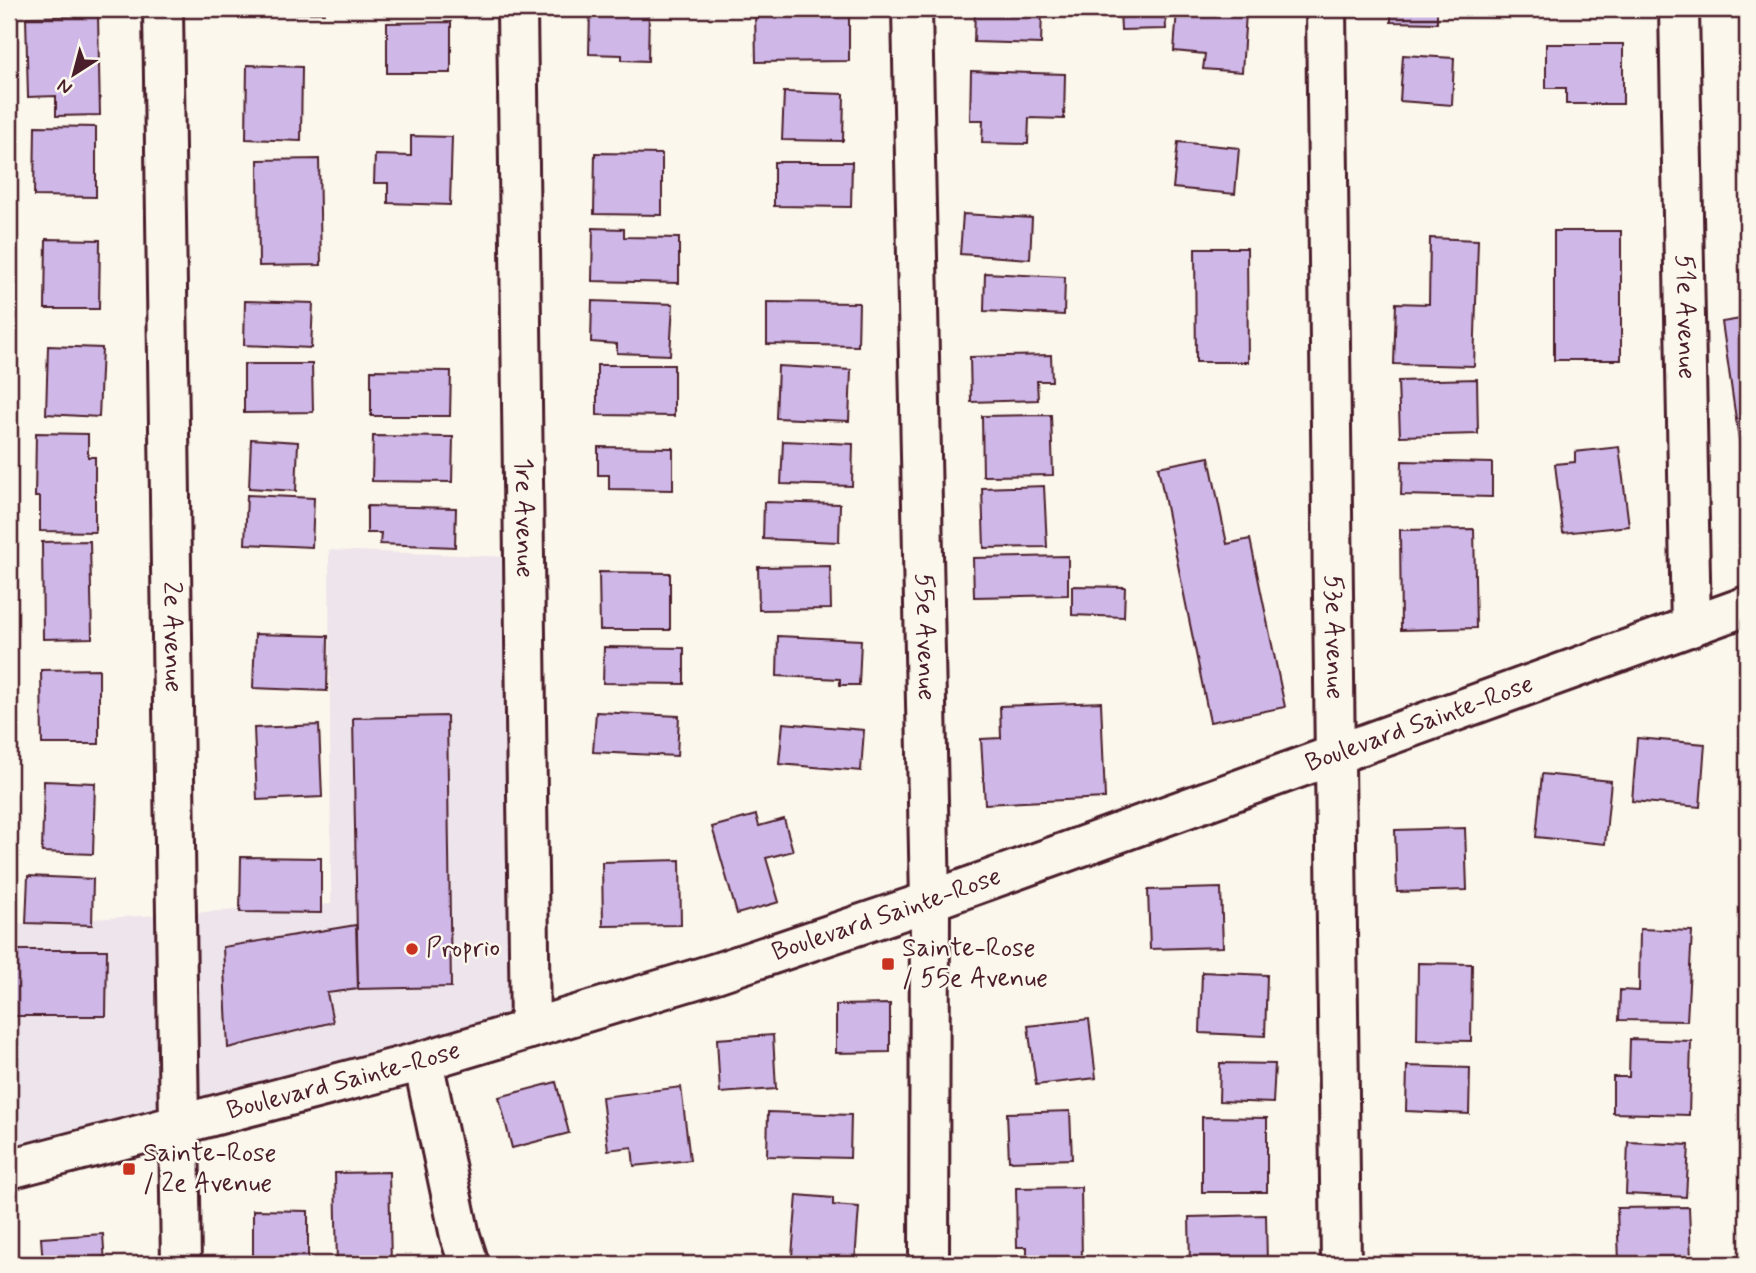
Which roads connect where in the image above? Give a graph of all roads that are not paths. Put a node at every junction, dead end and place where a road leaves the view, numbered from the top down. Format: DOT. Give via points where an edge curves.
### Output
graph roads {
  1 [pos="163,9"];
  2 [pos="517,9"];
  3 [pos="912,9"];
  4 [pos="1326,9"];
  5 [pos="1679,9"];
  6 [pos="1747,606"];
  7 [pos="1691,626"];
  8 [pos="1335,753"];
  9 [pos="930,901"];
  10 [pos="530,1029"];
  11 [pos="423,1061"];
  12 [pos="180,1125"];
  13 [pos="9,1168"];
  14 [pos="180,1264"];
  15 [pos="469,1264"];
  16 [pos="929,1264"];
  17 [pos="1340,1264"];
  1 -- 12 [label="street, 2e Avenue"];
  2 -- 10 [label="street, 1re Avenue"];
  3 -- 9 [label="street, 55e Avenue"];
  4 -- 8 [label="street, 53e Avenue"];
  5 -- 7 [label="street, 51e Avenue"];
  6 -- 7 [label="street, Boulevard Sainte-Rose"];
  7 -- 8 [label="street, Boulevard Sainte-Rose"];
  8 -- 9 [label="street, Boulevard Sainte-Rose"];
  8 -- 17 [label="street, 53e Avenue"];
  9 -- 10 [label="street, Boulevard Sainte-Rose"];
  9 -- 16 [label="street, 55e Avenue"];
  10 -- 11 [label="street, Boulevard Sainte-Rose"];
  11 -- 12 [label="street, Boulevard Sainte-Rose"];
  11 -- 15 [label="street"];
  12 -- 13 [label="street, Boulevard Sainte-Rose"];
  12 -- 14 [label="street, 2e Avenue"];
}
